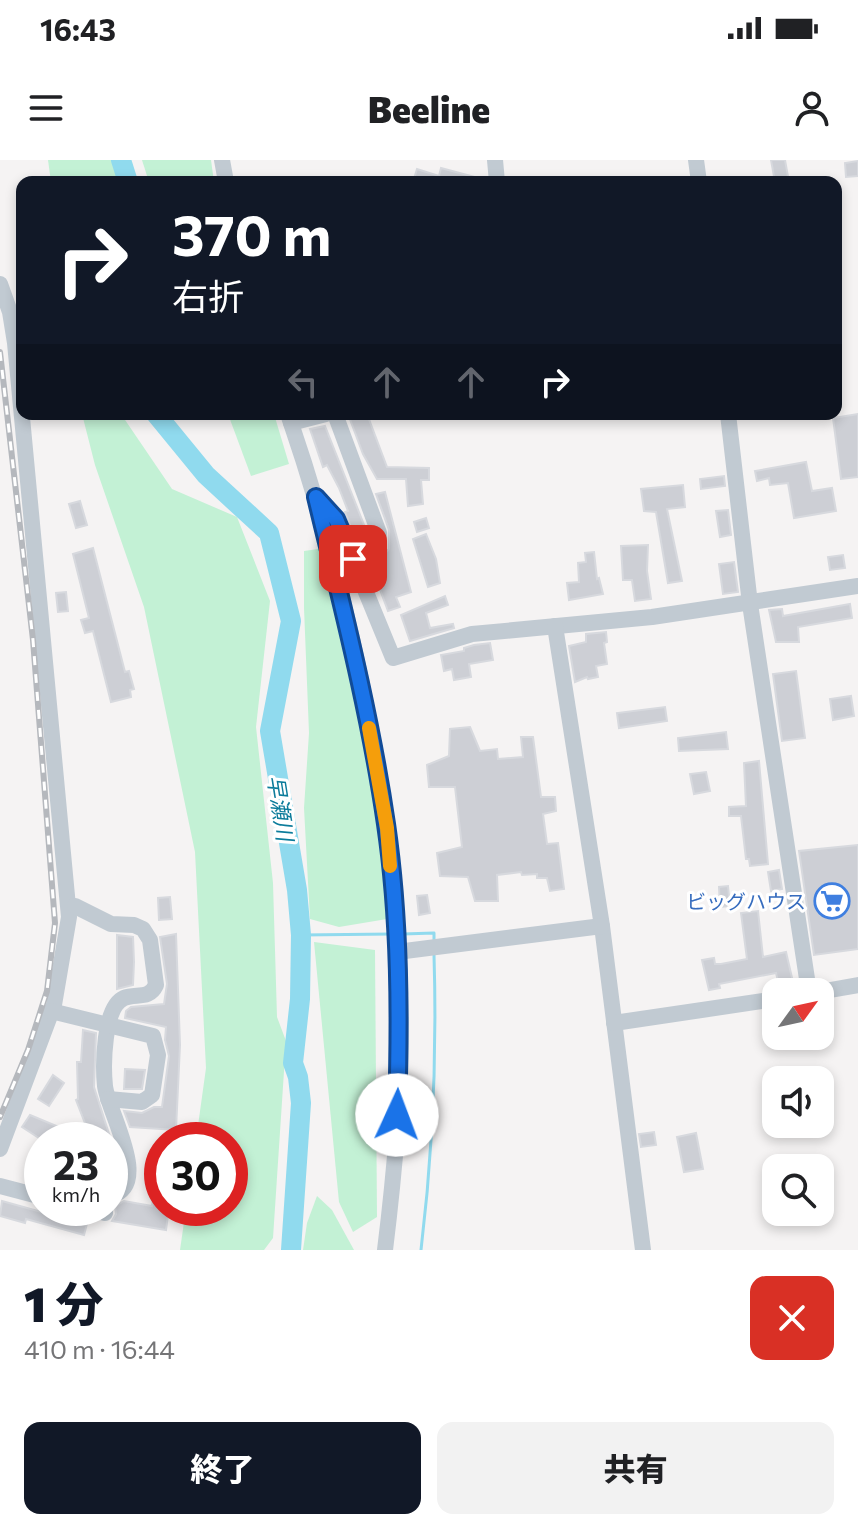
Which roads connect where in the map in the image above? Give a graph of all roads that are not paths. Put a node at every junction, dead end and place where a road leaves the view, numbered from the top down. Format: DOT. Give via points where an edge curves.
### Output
graph roads {
  1 [pos="0,284"];
  2 [pos="16,354"];
  3 [pos="22,420"];
  4 [pos="291,420"];
  5 [pos="337,420"];
  6 [pos="729,420"];
  7 [pos="316,497"];
  8 [pos="353,559"];
  9 [pos="858,586"];
  10 [pos="750,604"];
  11 [pos="555,626"];
  12 [pos="75,906"];
  13 [pos="602,926"];
  14 [pos="397,952"];
  15 [pos="807,978"];
  16 [pos="858,985"];
  17 [pos="834,989"];
  18 [pos="762,1001"];
  19 [pos="51,1011"];
  20 [pos="614,1023"];
  21 [pos="109,1024"];
  22 [pos="108,1099"];
  23 [pos="116,1122"];
  24 [pos="0,1149"];
  25 [pos="0,1186"];
  26 [pos="24,1192"];
  27 [pos="385,1250"];
  28 [pos="643,1250"];
  1 -- 2 [label="street"];
  3 -- 19 [label="street" via="69,917"];
  4 -- 7 [label="street"];
  5 -- 8 [label="street" via="379,533 378,547"];
  6 -- 10 [label="street"];
  7 -- 8 [label="street" via="336,519"];
  7 -- 14 [label="street" via="376,763"];
  8 -- 11 [label="street" via="393,658 472,634"];
  9 -- 10 [label="street"];
  10 -- 11 [label="street"];
  10 -- 15 [label="street"];
  11 -- 13 [label="street"];
  12 -- 21 [label="street" via="111,924 143,929 150,940 153,992 125,997"];
  13 -- 14 [label="street"];
  13 -- 20 [label="street"];
  14 -- 27 [label="street" via="397,1115"];
  16 -- 17 [label="street"];
  18 -- 20 [label="street"];
  19 -- 21 [label="street"];
  19 -- 24 [label="street"];
  20 -- 28 [label="street"];
  21 -- 22 [label="street"];
  21 -- 22 [label="street" via="153,1036 158,1055 152,1095 142,1102"];
  22 -- 23 [label="street"];
  25 -- 26 [label="street"];
}
